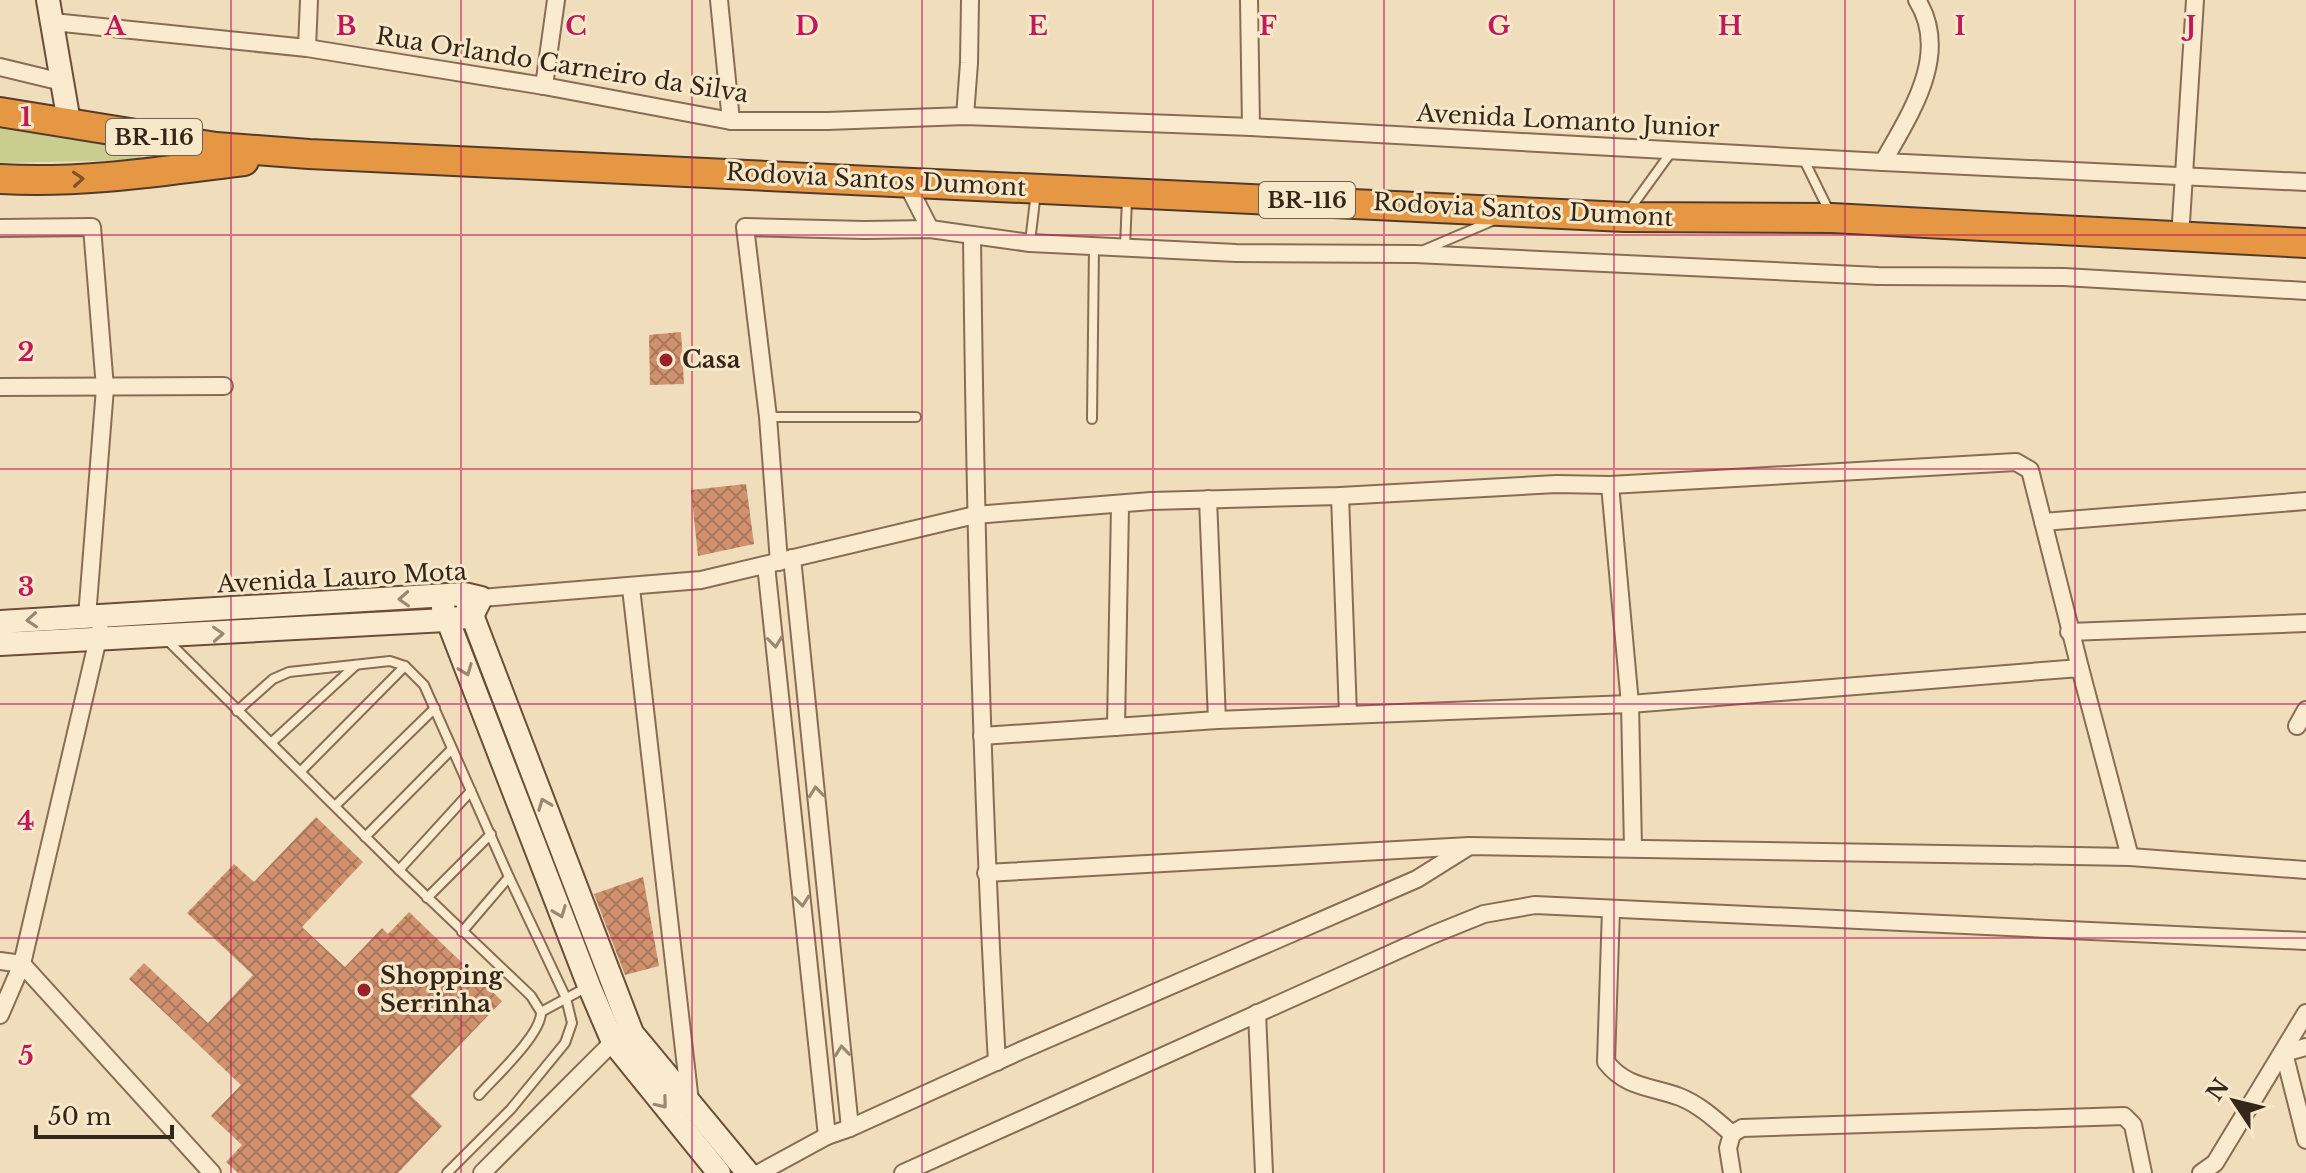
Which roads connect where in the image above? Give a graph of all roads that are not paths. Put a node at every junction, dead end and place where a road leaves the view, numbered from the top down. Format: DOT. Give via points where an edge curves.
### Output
graph roads {
  1 [pos="309,0"];
  2 [pos="556,0"];
  3 [pos="719,0"];
  4 [pos="970,0"];
  5 [pos="1249,0"];
  6 [pos="1917,0"];
  7 [pos="2195,0"];
  8 [pos="50,11"];
  9 [pos="307,48"];
  10 [pos="0,67"];
  11 [pos="62,82"];
  12 [pos="544,86"];
  13 [pos="0,112"];
  14 [pos="965,116"];
  15 [pos="731,121"];
  16 [pos="827,121"];
  17 [pos="69,122"];
  18 [pos="1251,127"];
  19 [pos="138,134"];
  20 [pos="1672,151"];
  21 [pos="309,154"];
  22 [pos="1803,158"];
  23 [pos="1883,162"];
  24 [pos="134,175"];
  25 [pos="2186,176"];
  26 [pos="0,179"];
  27 [pos="906,182"];
  28 [pos="2306,182"];
  29 [pos="1037,188"];
  30 [pos="1127,192"];
  31 [pos="1517,210"];
  32 [pos="1625,217"];
  33 [pos="1832,218"];
  34 [pos="0,228"];
  35 [pos="930,229"];
  36 [pos="972,235"];
  37 [pos="2180,238"];
  38 [pos="1030,243"];
  39 [pos="2306,243"];
  40 [pos="1094,245"];
  41 [pos="1125,247"];
  42 [pos="1415,254"];
  43 [pos="2306,291"];
  44 [pos="224,386"];
  45 [pos="0,387"];
  46 [pos="105,388"];
  47 [pos="768,417"];
  48 [pos="916,417"];
  49 [pos="1092,419"];
  50 [pos="1610,485"];
  51 [pos="1340,496"];
  52 [pos="1208,499"];
  53 [pos="2306,501"];
  54 [pos="1120,506"];
  55 [pos="975,515"];
  56 [pos="2043,522"];
  57 [pos="779,561"];
  58 [pos="631,588"];
  59 [pos="441,597"];
  60 [pos="472,603"];
  61 [pos="154,613"];
  62 [pos="446,620"];
  63 [pos="0,622"];
  64 [pos="2306,623"];
  65 [pos="95,624"];
  66 [pos="2069,632"];
  67 [pos="158,638"];
  68 [pos="0,644"];
  69 [pos="357,664"];
  70 [pos="405,666"];
  71 [pos="2080,668"];
  72 [pos="1630,704"];
  73 [pos="435,708"];
  74 [pos="2306,710"];
  75 [pos="237,711"];
  76 [pos="1348,715"];
  77 [pos="1217,720"];
  78 [pos="2297,726"];
  79 [pos="1116,727"];
  80 [pos="982,736"];
  81 [pos="271,743"];
  82 [pos="452,749"];
  83 [pos="301,771"];
  84 [pos="471,791"];
  85 [pos="336,805"];
  86 [pos="491,834"];
  87 [pos="365,837"];
  88 [pos="1469,846"];
  89 [pos="1633,848"];
  90 [pos="2130,857"];
  91 [pos="399,870"];
  92 [pos="2306,870"];
  93 [pos="986,873"];
  94 [pos="509,877"];
  95 [pos="427,898"];
  96 [pos="1611,909"];
  97 [pos="462,932"];
  98 [pos="2306,941"];
  99 [pos="0,961"];
  100 [pos="22,964"];
  101 [pos="611,977"];
  102 [pos="589,986"];
  103 [pos="566,998"];
  104 [pos="541,1012"];
  105 [pos="1257,1013"];
  106 [pos="2306,1013"];
  107 [pos="0,1015"];
  108 [pos="623,1038"];
  109 [pos="2306,1047"];
  110 [pos="2284,1053"];
  111 [pos="997,1062"];
  112 [pos="479,1095"];
  113 [pos="690,1104"];
  114 [pos="850,1128"];
  115 [pos="1732,1134"];
  116 [pos="827,1136"];
  117 [pos="2306,1140"];
  118 [pos="212,1173"];
  119 [pos="447,1173"];
  120 [pos="482,1173"];
  121 [pos="719,1173"];
  122 [pos="748,1173"];
  123 [pos="759,1173"];
  124 [pos="903,1173"];
  125 [pos="1264,1173"];
  126 [pos="1732,1173"];
  127 [pos="2143,1173"];
  128 [pos="2201,1173"];
  1 -- 9 [label="street"];
  2 -- 12 [label="street"];
  3 -- 15 [label="street"];
  4 -- 14 [label="street"];
  5 -- 18 [label="street"];
  6 -- 23 [label="street" via="1929,28 1929,63 1918,100"];
  7 -- 25 [label="street"];
  8 -- 9 [label="street, Rua Orlando Carneiro da Silva"];
  8 -- 11 [label="street"];
  9 -- 12 [label="street, Rua Orlando Carneiro da Silva"];
  10 -- 11 [label="street"];
  11 -- 17 [label="street"];
  12 -- 15 [label="street, Rua Orlando Carneiro da Silva"];
  13 -- 17 [label="highway, Rodovia Santos Dumont / BR-116"];
  14 -- 16 [label="street, Avenida Lomanto Junior"];
  14 -- 18 [label="street, Avenida Lomanto Junior"];
  15 -- 16 [label="street, Rua Orlando Carneiro da Silva"];
  17 -- 19 [label="highway, Rodovia Santos Dumont / BR-116"];
  18 -- 20 [label="street, Avenida Lomanto Junior"];
  19 -- 21 [label="highway, Rodovia Santos Dumont / BR-116"];
  19 -- 24 [label="highway" via="156,148 155,159"];
  20 -- 22 [label="street, Avenida Lomanto Junior"];
  20 -- 32 [label="lane"];
  21 -- 24 [label="highway, Rodovia Santos Dumont / BR-116"];
  21 -- 27 [label="highway, Rodovia Santos Dumont / BR-116"];
  22 -- 23 [label="street, Avenida Lomanto Junior"];
  22 -- 33 [label="lane"];
  23 -- 25 [label="street, Avenida Lomanto Junior"];
  26 -- 24 [label="highway, Rodovia Santos Dumont / BR-116, one-way"];
  25 -- 28 [label="street, Avenida Lomanto Junior"];
  25 -- 37 [label="street"];
  27 -- 29 [label="highway, Rodovia Santos Dumont / BR-116"];
  27 -- 35 [label="street"];
  29 -- 30 [label="highway, Rodovia Santos Dumont / BR-116"];
  29 -- 38 [label="lane"];
  30 -- 31 [label="highway, Rodovia Santos Dumont / BR-116"];
  30 -- 41 [label="lane"];
  31 -- 32 [label="highway, Rodovia Santos Dumont / BR-116"];
  31 -- 42 [label="lane"];
  32 -- 33 [label="highway, Rodovia Santos Dumont / BR-116"];
  33 -- 37 [label="highway, Rodovia Santos Dumont / BR-116"];
  34 -- 46 [label="street" via="92,227"];
  35 -- 36 [label="street"];
  35 -- 47 [label="street" via="745,227"];
  36 -- 38 [label="street"];
  36 -- 55 [label="street"];
  37 -- 39 [label="highway, Rodovia Santos Dumont / BR-116"];
  38 -- 40 [label="street"];
  40 -- 41 [label="street"];
  40 -- 49 [label="lane"];
  41 -- 42 [label="street"];
  42 -- 43 [label="street"];
  44 -- 46 [label="street"];
  45 -- 46 [label="street"];
  46 -- 65 [label="street"];
  47 -- 48 [label="lane"];
  47 -- 57 [label="street"];
  50 -- 51 [label="street"];
  50 -- 56 [label="street" via="2016,462 2030,470"];
  50 -- 72 [label="street"];
  51 -- 52 [label="street"];
  51 -- 76 [label="street"];
  52 -- 54 [label="street"];
  52 -- 77 [label="street"];
  53 -- 56 [label="street"];
  54 -- 55 [label="street"];
  54 -- 79 [label="street"];
  55 -- 57 [label="street"];
  55 -- 80 [label="street"];
  56 -- 66 [label="street"];
  57 -- 58 [label="street" via="701,580"];
  114 -- 57 [label="street, one-way"];
  57 -- 116 [label="street, one-way"];
  58 -- 60 [label="street"];
  58 -- 113 [label="street"];
  59 -- 60 [label="street, Avenida Lauro Mota"];
  59 -- 61 [label="street, Avenida Lauro Mota, one-way"];
  59 -- 62 [label="street"];
  60 -- 62 [label="street, Avenida Lauro Mota"];
  101 -- 60 [label="street, one-way"];
  61 -- 65 [label="street, Avenida Lauro Mota"];
  61 -- 67 [label="street"];
  67 -- 62 [label="street, Avenida Lauro Mota, one-way"];
  62 -- 102 [label="street, one-way"];
  65 -- 63 [label="street, Avenida Lauro Mota, one-way"];
  64 -- 66 [label="street"];
  65 -- 67 [label="street, Avenida Lauro Mota"];
  65 -- 68 [label="street, Avenida Lauro Mota"];
  65 -- 100 [label="street"];
  66 -- 71 [label="street"];
  67 -- 75 [label="lane"];
  69 -- 70 [label="lane" via="390,661"];
  69 -- 75 [label="lane" via="289,672"];
  69 -- 81 [label="lane"];
  70 -- 73 [label="lane" via="424,685"];
  70 -- 83 [label="lane"];
  71 -- 72 [label="street"];
  71 -- 90 [label="street"];
  72 -- 76 [label="street"];
  72 -- 89 [label="street"];
  73 -- 82 [label="lane"];
  73 -- 85 [label="lane"];
  74 -- 78 [label="street"];
  75 -- 81 [label="lane"];
  76 -- 77 [label="street"];
  77 -- 79 [label="street"];
  79 -- 80 [label="street"];
  80 -- 93 [label="street"];
  81 -- 83 [label="lane"];
  82 -- 84 [label="lane"];
  82 -- 87 [label="lane"];
  83 -- 85 [label="lane"];
  84 -- 86 [label="lane"];
  84 -- 91 [label="lane"];
  85 -- 87 [label="lane"];
  86 -- 94 [label="lane"];
  86 -- 95 [label="lane"];
  87 -- 91 [label="lane"];
  88 -- 89 [label="street"];
  88 -- 93 [label="street"];
  88 -- 111 [label="street" via="1417,879"];
  89 -- 90 [label="street"];
  90 -- 92 [label="street"];
  91 -- 95 [label="lane"];
  93 -- 111 [label="street"];
  94 -- 97 [label="lane"];
  94 -- 103 [label="lane"];
  95 -- 97 [label="lane"];
  96 -- 98 [label="street"];
  96 -- 105 [label="street" via="1535,905 1484,914"];
  96 -- 115 [label="street" via="1606,1062 1630,1083 1703,1109"];
  97 -- 104 [label="lane" via="531,996"];
  99 -- 100 [label="street"];
  100 -- 107 [label="street"];
  100 -- 118 [label="street"];
  101 -- 102 [label="street"];
  101 -- 108 [label="street"];
  102 -- 103 [label="lane"];
  102 -- 108 [label="street"];
  103 -- 104 [label="lane"];
  103 -- 119 [label="lane" via="572,1023 565,1043 511,1109"];
  104 -- 112 [label="lane" via="525,1043"];
  105 -- 124 [label="street"];
  105 -- 125 [label="street"];
  106 -- 110 [label="street"];
  108 -- 113 [label="street"];
  108 -- 120 [label="street"];
  108 -- 121 [label="street, one-way"];
  109 -- 110 [label="street"];
  110 -- 117 [label="street"];
  110 -- 128 [label="street" via="2215,1163"];
  111 -- 114 [label="street"];
  113 -- 122 [label="street"];
  114 -- 116 [label="street"];
  115 -- 126 [label="street"];
  115 -- 127 [label="street" via="1742,1128 2124,1116 2133,1125"];
  116 -- 123 [label="street"];
}
